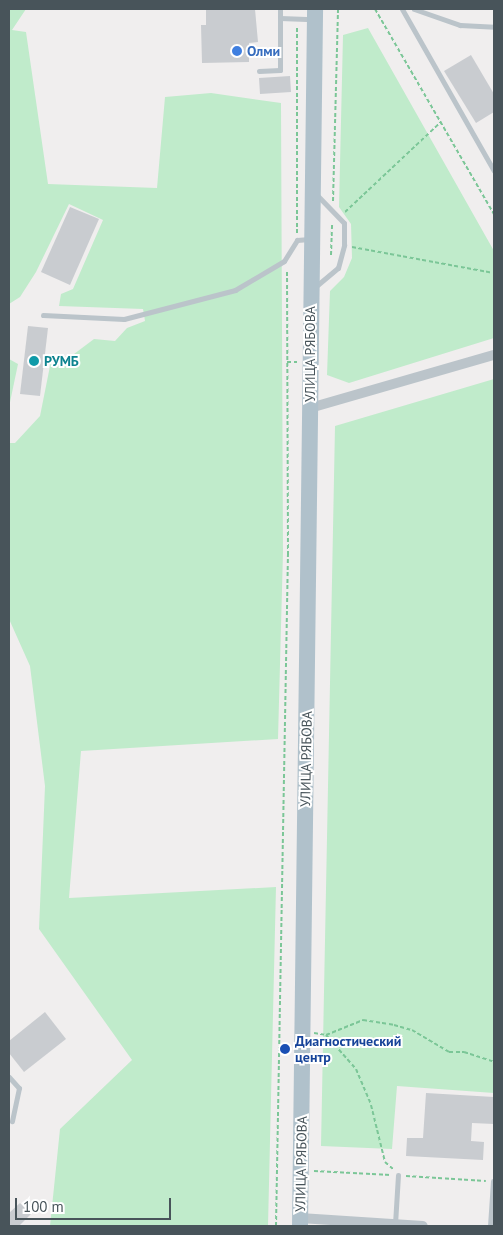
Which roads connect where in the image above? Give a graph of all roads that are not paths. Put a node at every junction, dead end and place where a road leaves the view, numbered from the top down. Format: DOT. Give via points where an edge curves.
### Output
graph roads {
  1 [pos="280,9"];
  2 [pos="402,9"];
  3 [pos="414,9"];
  4 [pos="315,14"];
  5 [pos="280,18"];
  6 [pos="494,27"];
  7 [pos="258,71"];
  8 [pos="494,172"];
  9 [pos="312,190"];
  10 [pos="304,240"];
  11 [pos="310,291"];
  12 [pos="43,315"];
  13 [pos="494,355"];
  14 [pos="310,408"];
  15 [pos="9,1077"];
  16 [pos="12,1121"];
  17 [pos="397,1173"];
  18 [pos="493,1181"];
  19 [pos="308,1222"];
  20 [pos="395,1224"];
  21 [pos="423,1226"];
  22 [pos="490,1226"];
  1 -- 5 [label="lane"];
  2 -- 8 [label="lane"];
  3 -- 6 [label="lane" via="460,25"];
  4 -- 5 [label="lane"];
  4 -- 9 [label="main road"];
  5 -- 7 [label="lane" via="280,70"];
  9 -- 10 [label="main road"];
  9 -- 11 [label="lane" via="344,223 344,245 338,268"];
  10 -- 11 [label="main road, УЛИЦА РЯБОВА"];
  10 -- 12 [label="lane" via="284,261 234,290 124,319"];
  11 -- 14 [label="main road, УЛИЦА РЯБОВА"];
  13 -- 14 [label="street"];
  14 -- 19 [label="main road, УЛИЦА РЯБОВА"];
  15 -- 16 [label="lane" via="19,1088"];
  17 -- 20 [label="lane"];
  18 -- 22 [label="lane"];
  19 -- 20 [label="street"];
  20 -- 21 [label="street"];
}
